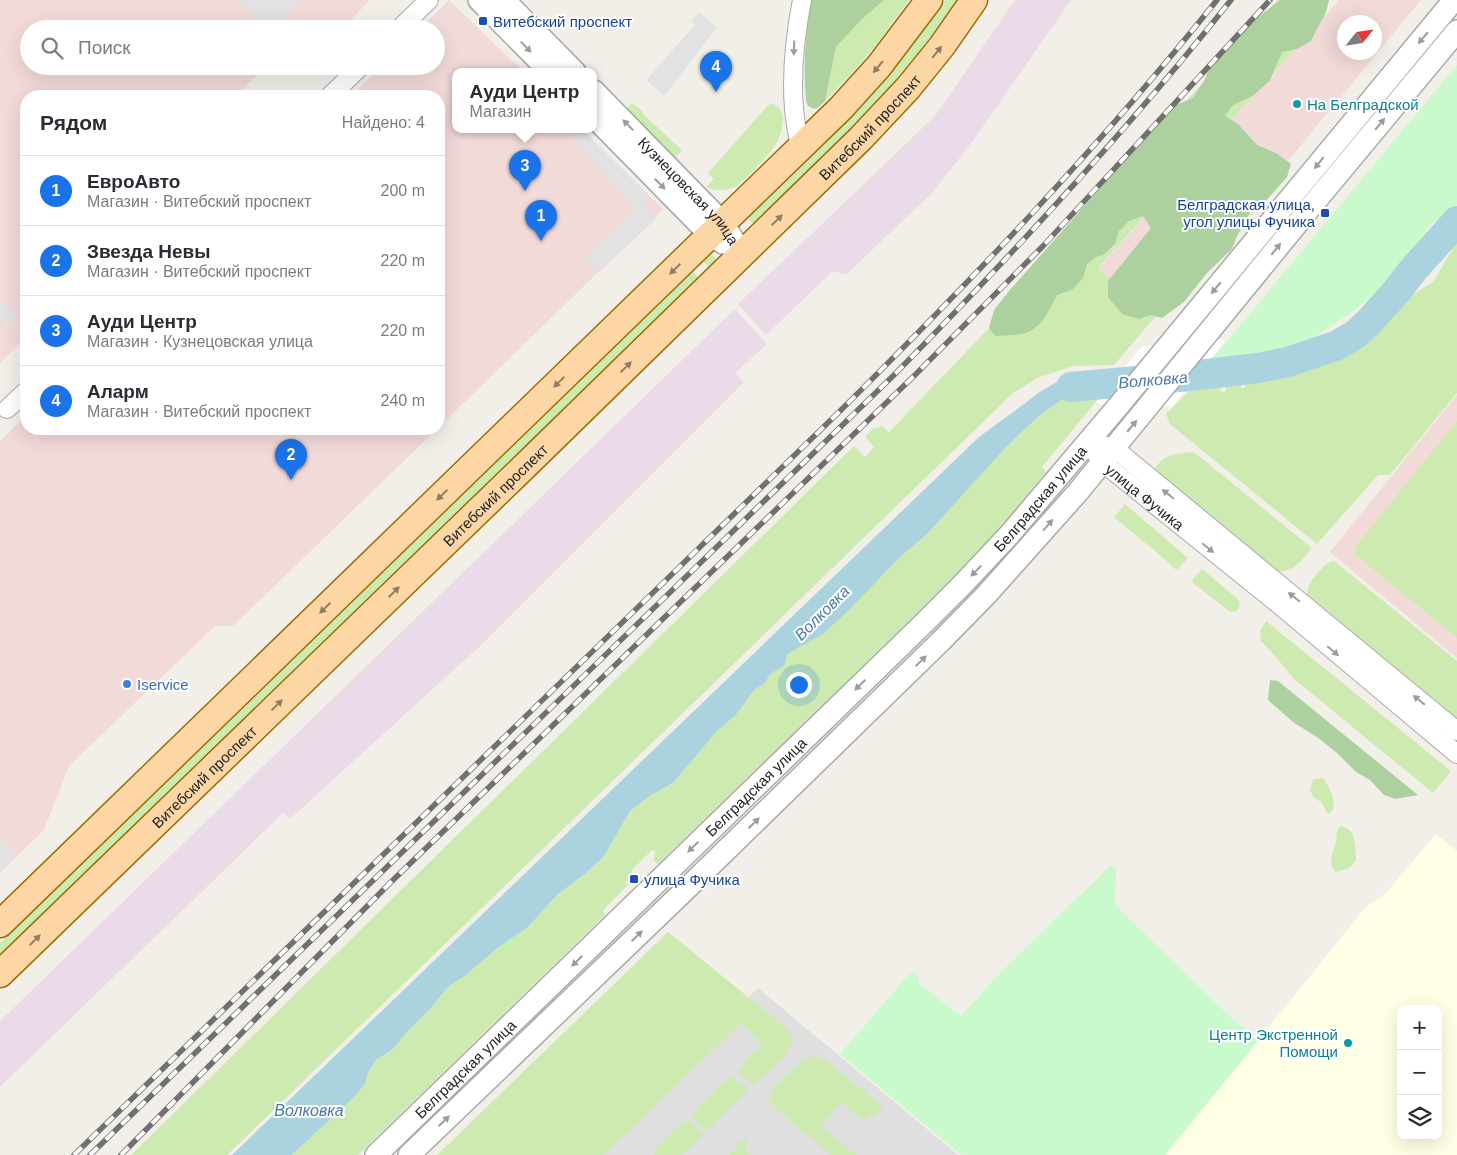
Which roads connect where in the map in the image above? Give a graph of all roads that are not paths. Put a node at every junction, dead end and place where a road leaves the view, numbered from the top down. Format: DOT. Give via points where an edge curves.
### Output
graph roads {
  1 [pos="429,0"];
  2 [pos="479,0"];
  3 [pos="504,0"];
  4 [pos="802,0"];
  5 [pos="928,0"];
  6 [pos="974,0"];
  7 [pos="1454,0"];
  8 [pos="408,20"];
  9 [pos="1457,31"];
  10 [pos="546,68"];
  11 [pos="571,68"];
  12 [pos="352,75"];
  13 [pos="336,90"];
  14 [pos="597,94"];
  15 [pos="597,120"];
  16 [pos="800,148"];
  17 [pos="717,229"];
  18 [pos="742,254"];
  19 [pos="20,397"];
  20 [pos="7,409"];
  21 [pos="1087,441"];
  22 [pos="1108,455"];
  23 [pos="1457,731"];
  24 [pos="1457,754"];
  25 [pos="0,924"];
  26 [pos="0,974"];
  27 [pos="376,1155"];
  28 [pos="409,1155"];
  1 -- 8 [label="street"];
  2 -- 10 [label="street, one-way"];
  3 -- 11 [label="street"];
  4 -- 16 [label="street, one-way" via="795,38 793,89"];
  5 -- 16 [label="main road, one-way" via="879,66"];
  18 -- 6 [label="main road, Витебский проспект, one-way" via="908,88"];
  7 -- 21 [label="street, Белградская улица, one-way"];
  22 -- 9 [label="street, Белградская улица, one-way"];
  12 -- 13 [label="street"];
  17 -- 14 [label="street, Кузнецовская улица, one-way"];
  15 -- 17 [label="street, Кузнецовская улица, one-way"];
  16 -- 17 [label="main road"];
  17 -- 18 [label="street, Кузнецовская улица"];
  17 -- 25 [label="main road, one-way"];
  26 -- 18 [label="main road, Витебский проспект, one-way"];
  19 -- 20 [label="street"];
  21 -- 22 [label="street, улица Фучика"];
  21 -- 27 [label="street, Белградская улица, one-way" via="1009,535 963,584"];
  23 -- 22 [label="street, улица Фучика, one-way"];
  22 -- 24 [label="street, улица Фучика, one-way" via="1282,608"];
  28 -- 22 [label="street, Белградская улица, one-way" via="987,594"];
}
